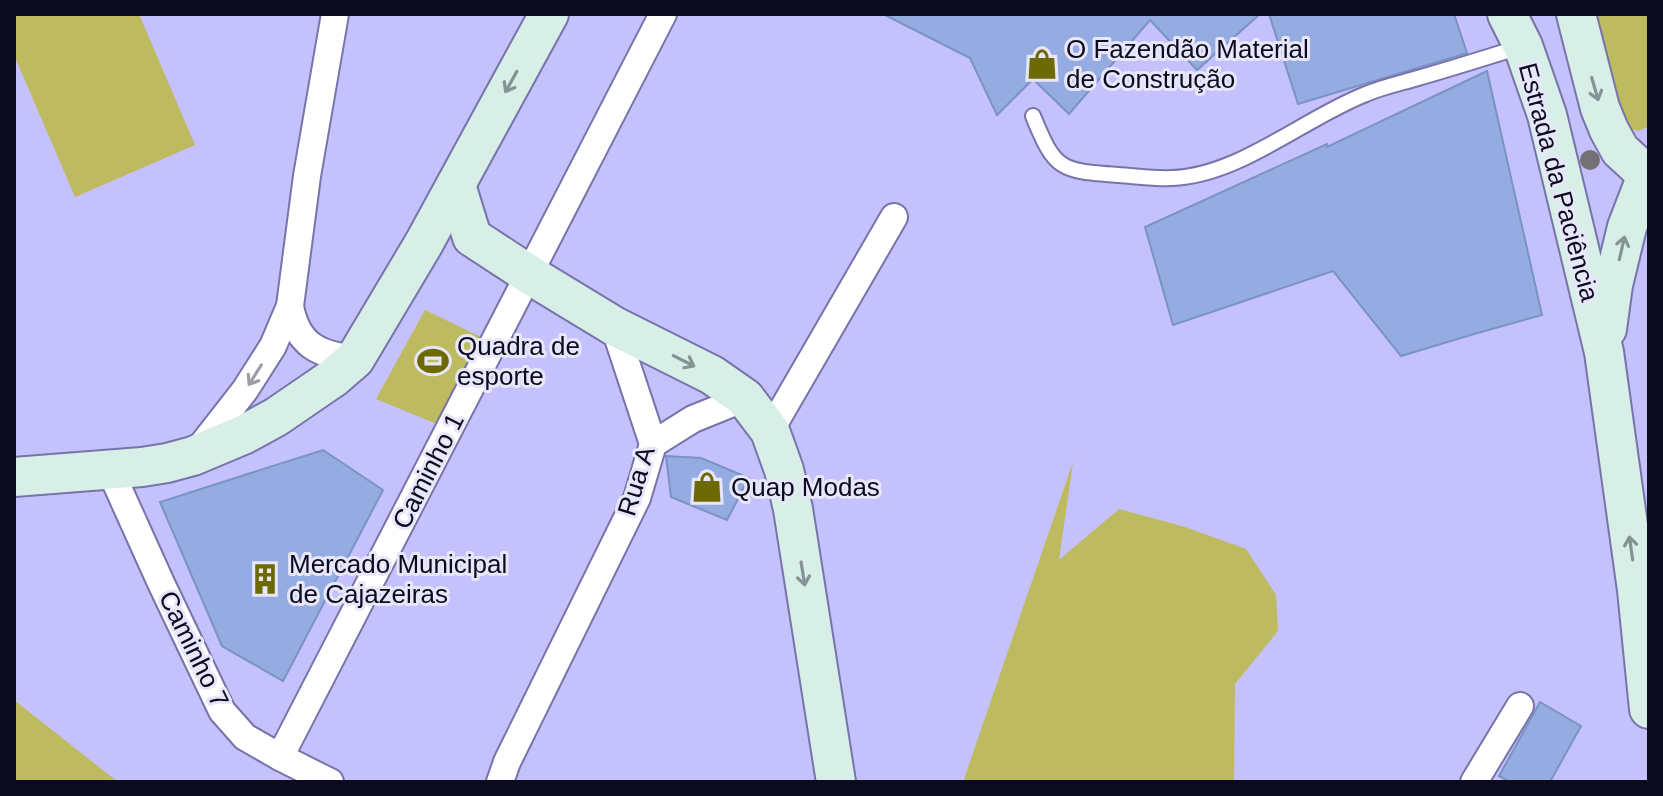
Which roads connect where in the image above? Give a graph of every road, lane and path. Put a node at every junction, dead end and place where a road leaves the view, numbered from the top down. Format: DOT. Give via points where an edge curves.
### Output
graph roads {
  1 [pos="335,14"];
  2 [pos="549,14"];
  3 [pos="663,14"];
  4 [pos="1576,14"];
  5 [pos="1515,30"];
  6 [pos="1033,116"];
  7 [pos="1648,172"];
  8 [pos="456,185"];
  9 [pos="894,217"];
  10 [pos="472,237"];
  11 [pos="424,243"];
  12 [pos="530,275"];
  13 [pos="290,306"];
  14 [pos="614,326"];
  15 [pos="1604,352"];
  16 [pos="355,359"];
  17 [pos="745,398"];
  18 [pos="770,431"];
  19 [pos="653,444"];
  20 [pos="193,456"];
  21 [pos="110,470"];
  22 [pos="14,477"];
  23 [pos="1520,706"];
  24 [pos="1649,709"];
  25 [pos="280,757"];
  26 [pos="330,782"];
  27 [pos="500,782"];
  28 [pos="836,782"];
  29 [pos="1474,782"];
  1 -- 13 [label="street"];
  2 -- 8 [label="main road, one-way"];
  3 -- 12 [label="street, Caminho 1"];
  4 -- 7 [label="main road, one-way" via="1609,130 1620,150"];
  5 -- 6 [label="lane" via="1320,115 1218,170 1174,178 1068,168 1046,147"];
  5 -- 15 [label="main road, Estrada da Paciência" via="1547,115"];
  15 -- 7 [label="main road, Estrada da Paciência, one-way" via="1624,239"];
  8 -- 10 [label="main road"];
  8 -- 11 [label="main road"];
  9 -- 18 [label="street"];
  10 -- 11 [label="main road"];
  10 -- 12 [label="main road"];
  11 -- 16 [label="main road"];
  12 -- 14 [label="main road"];
  12 -- 25 [label="street, Caminho 1"];
  13 -- 16 [label="street" via="296,328 309,343 325,354"];
  13 -- 20 [label="street, one-way" via="245,390"];
  14 -- 17 [label="main road, one-way" via="712,375"];
  14 -- 19 [label="street, Rua A"];
  24 -- 15 [label="main road, Estrada da Paciência, one-way"];
  16 -- 20 [label="main road" via="276,417"];
  17 -- 18 [label="main road"];
  17 -- 19 [label="street" via="693,419"];
  18 -- 28 [label="main road, one-way" via="793,509"];
  19 -- 27 [label="street, Rua A" via="637,498"];
  20 -- 21 [label="main road"];
  21 -- 22 [label="main road"];
  21 -- 25 [label="street, Caminho 7" via="222,711 245,737"];
  23 -- 29 [label="street"];
  25 -- 26 [label="street, Caminho 7"];
}
